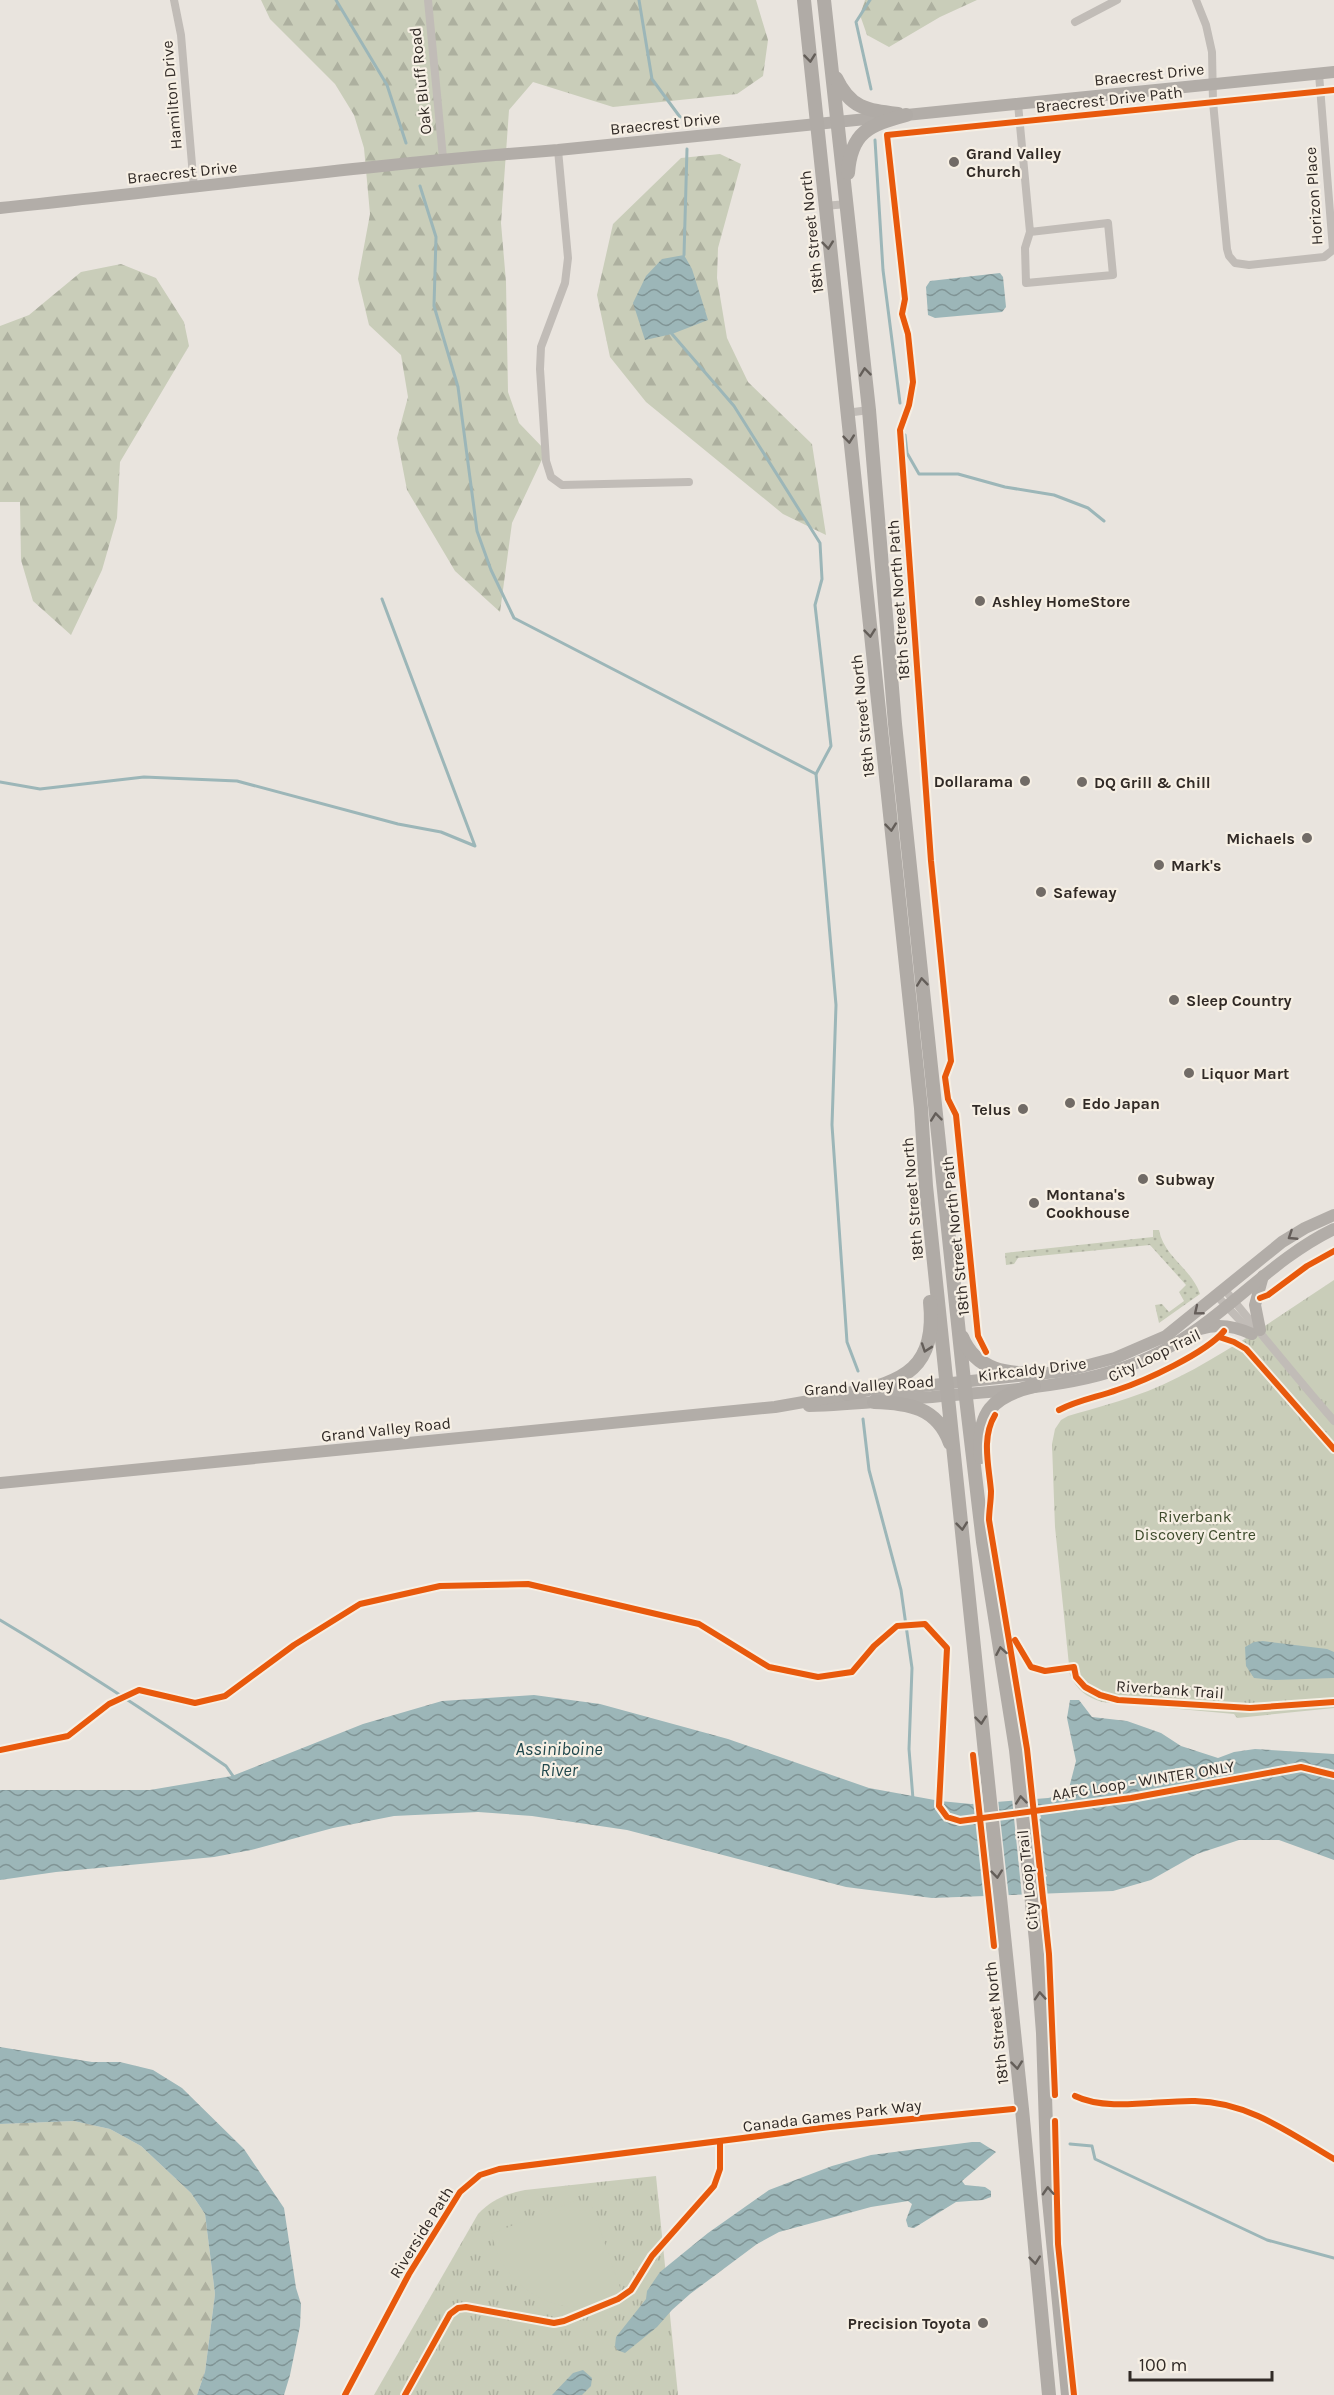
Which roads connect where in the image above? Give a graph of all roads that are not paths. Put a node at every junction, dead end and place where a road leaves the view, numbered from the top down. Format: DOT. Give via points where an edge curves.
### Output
graph roads {
  1 [pos="174,0"];
  2 [pos="428,0"];
  3 [pos="804,0"];
  4 [pos="824,0"];
  5 [pos="1116,0"];
  6 [pos="1196,0"];
  7 [pos="1075,22"];
  8 [pos="832,69"];
  9 [pos="1334,72"];
  10 [pos="1319,74"];
  11 [pos="1213,84"];
  12 [pos="1018,104"];
  13 [pos="906,115"];
  14 [pos="838,122"];
  15 [pos="817,124"];
  16 [pos="558,150"];
  17 [pos="443,159"];
  18 [pos="195,188"];
  19 [pos="847,200"];
  20 [pos="824,206"];
  21 [pos="0,208"];
  22 [pos="1030,232"];
  23 [pos="869,411"];
  24 [pos="846,413"];
  25 [pos="689,482"];
  26 [pos="926,1186"];
  27 [pos="1334,1215"];
  28 [pos="1334,1229"];
  29 [pos="1264,1274"];
  30 [pos="1221,1293"];
  31 [pos="1230,1303"];
  32 [pos="957,1315"];
  33 [pos="1193,1332"];
  34 [pos="1256,1332"];
  35 [pos="1037,1380"];
  36 [pos="965,1388"];
  37 [pos="948,1389"];
  38 [pos="847,1394"];
  39 [pos="874,1402"];
  40 [pos="775,1407"];
  41 [pos="1334,1421"];
  42 [pos="956,1468"];
  43 [pos="0,1484"];
  44 [pos="981,1528"];
  45 [pos="1049,2395"];
  46 [pos="1068,2395"];
  1 -- 18 [label="street, Hamilton Drive" via="181,35"];
  2 -- 17 [label="street, Oak Bluff Road"];
  3 -- 15 [label="main road, 18th Street North, one-way"];
  4 -- 8 [label="main road, 18th Street North"];
  5 -- 7 [label="street"];
  6 -- 11 [label="street" via="1209,36"];
  8 -- 13 [label="main road" via="853,103 878,112"];
  8 -- 14 [label="main road, 18th Street North"];
  9 -- 10 [label="main road, Braecrest Drive"];
  10 -- 11 [label="main road, Braecrest Drive"];
  10 -- 11 [label="street, Horizon Place" via="1333,250 1324,257 1260,264 1241,265 1229,256"];
  11 -- 12 [label="main road, Braecrest Drive"];
  12 -- 13 [label="main road, Braecrest Drive"];
  12 -- 22 [label="street"];
  13 -- 14 [label="main road, Braecrest Drive"];
  13 -- 19 [label="main road" via="883,121 860,134 849,160"];
  14 -- 15 [label="main road, Braecrest Drive"];
  14 -- 19 [label="main road, 18th Street North"];
  15 -- 16 [label="main road, Braecrest Drive"];
  15 -- 20 [label="main road, 18th Street North"];
  16 -- 17 [label="main road, Braecrest Drive"];
  16 -- 25 [label="street" via="568,258 565,283 541,347 540,369 546,461 551,477 562,485"];
  17 -- 18 [label="main road, Braecrest Drive"];
  18 -- 21 [label="main road, Braecrest Drive"];
  19 -- 20 [label="street"];
  23 -- 19 [label="main road, 18th Street North, one-way"];
  20 -- 24 [label="main road, 18th Street North, one-way"];
  22 -- 22 [label="street" via="1108,223 1113,275 1026,283 1025,248"];
  23 -- 24 [label="street"];
  32 -- 23 [label="main road, 18th Street North, one-way" via="895,724"];
  24 -- 26 [label="main road, 18th Street North, one-way"];
  26 -- 37 [label="main road, 18th Street North"];
  26 -- 38 [label="main road, one-way" via="924,1236 931,1315 924,1357 905,1376"];
  27 -- 30 [label="main road, Kirkcaldy Drive, one-way" via="1293,1235"];
  28 -- 29 [label="main road, Kirkcaldy Drive"];
  29 -- 31 [label="main road, Kirkcaldy Drive"];
  29 -- 34 [label="main road" via="1256,1299"];
  30 -- 31 [label="street"];
  30 -- 35 [label="main road, Kirkcaldy Drive, one-way" via="1179,1327 1148,1345"];
  31 -- 33 [label="main road, Kirkcaldy Drive"];
  31 -- 34 [label="street"];
  32 -- 35 [label="main road" via="965,1345 989,1368"];
  32 -- 36 [label="main road, 18th Street North"];
  33 -- 34 [label="main road" via="1210,1326"];
  33 -- 35 [label="main road, Kirkcaldy Drive" via="1117,1371 1082,1380"];
  34 -- 41 [label="street"];
  35 -- 36 [label="main road, Kirkcaldy Drive"];
  35 -- 44 [label="main road" via="1000,1398 984,1420 980,1441 984,1487"];
  36 -- 37 [label="main road, Grand Valley Road"];
  36 -- 44 [label="main road, 18th Street North"];
  37 -- 38 [label="main road, Grand Valley Road"];
  37 -- 39 [label="main road, Grand Valley Road"];
  37 -- 42 [label="main road, 18th Street North"];
  38 -- 40 [label="main road, Grand Valley Road"];
  39 -- 40 [label="main road, Grand Valley Road"];
  39 -- 42 [label="main road" via="910,1405 930,1414 948,1437"];
  40 -- 43 [label="main road, Grand Valley Road"];
  42 -- 45 [label="main road, 18th Street North, one-way"];
  46 -- 44 [label="main road, 18th Street North, one-way" via="1049,2212 1036,1941 1016,1750"];
}
